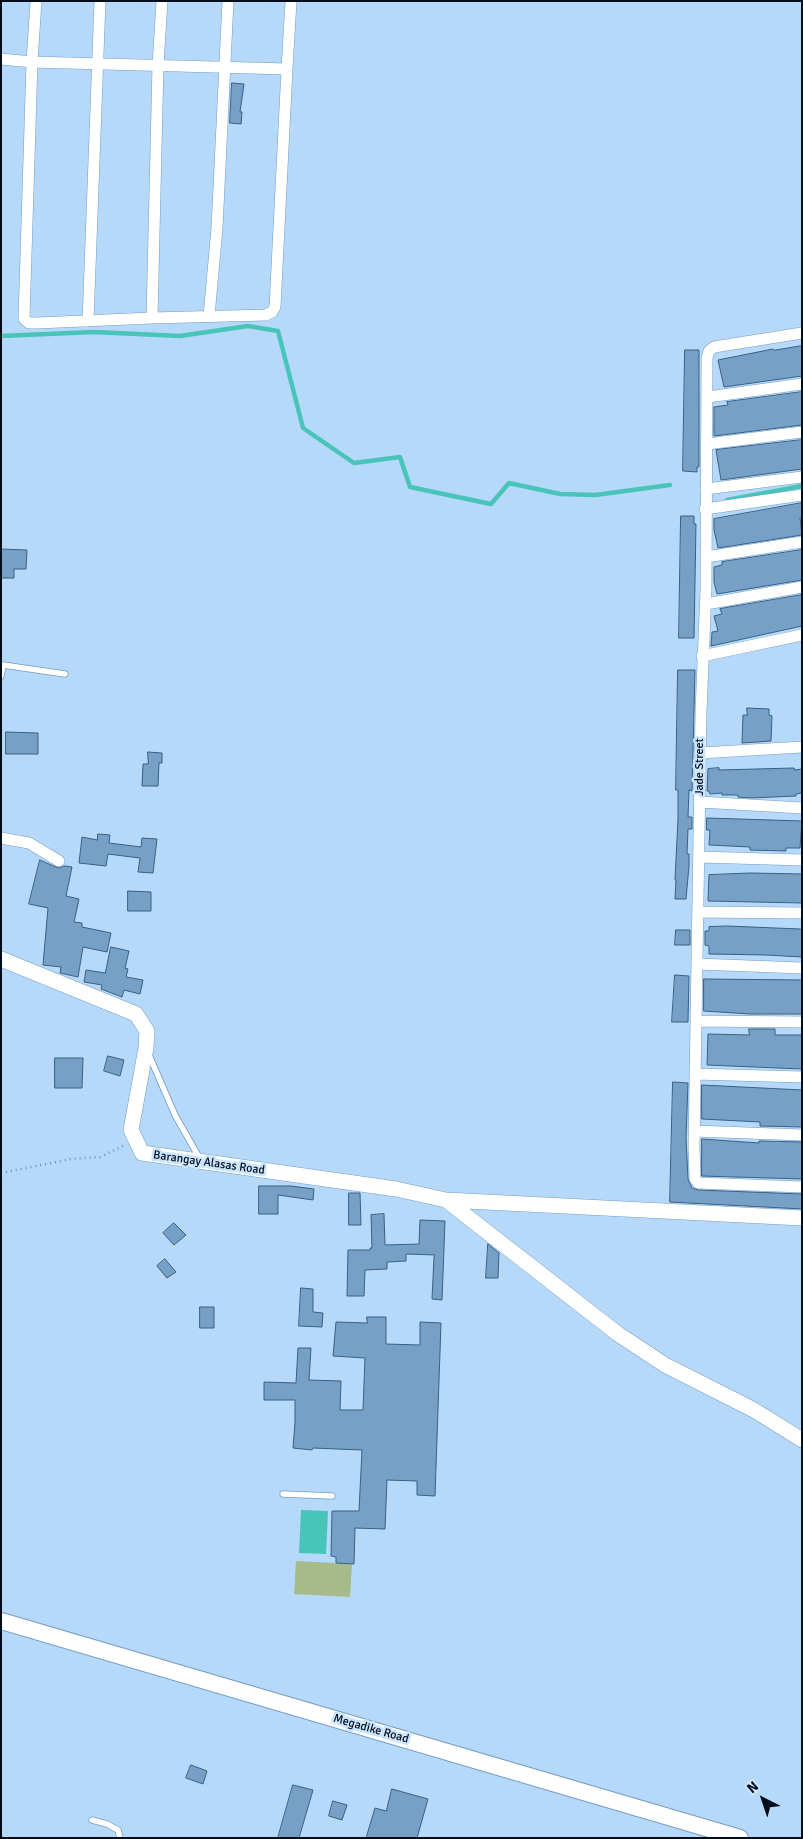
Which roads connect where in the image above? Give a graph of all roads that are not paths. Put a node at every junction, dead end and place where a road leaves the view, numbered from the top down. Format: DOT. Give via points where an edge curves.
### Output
graph roads {
  1 [pos="36,1"];
  2 [pos="100,1"];
  3 [pos="162,1"];
  4 [pos="228,1"];
  5 [pos="290,1"];
  6 [pos="1,60"];
  7 [pos="32,62"];
  8 [pos="96,64"];
  9 [pos="158,65"];
  10 [pos="224,67"];
  11 [pos="287,68"];
  12 [pos="210,316"];
  13 [pos="152,318"];
  14 [pos="88,321"];
  15 [pos="802,333"];
  16 [pos="802,384"];
  17 [pos="708,397"];
  18 [pos="802,432"];
  19 [pos="707,444"];
  20 [pos="802,477"];
  21 [pos="706,488"];
  22 [pos="802,495"];
  23 [pos="705,509"];
  24 [pos="802,542"];
  25 [pos="706,557"];
  26 [pos="802,587"];
  27 [pos="706,604"];
  28 [pos="802,635"];
  29 [pos="702,656"];
  30 [pos="65,674"];
  31 [pos="1,676"];
  32 [pos="802,747"];
  33 [pos="700,753"];
  34 [pos="700,802"];
  35 [pos="802,808"];
  36 [pos="1,838"];
  37 [pos="700,857"];
  38 [pos="802,860"];
  39 [pos="59,861"];
  40 [pos="698,912"];
  41 [pos="802,913"];
  42 [pos="1,959"];
  43 [pos="697,964"];
  44 [pos="802,968"];
  45 [pos="696,1021"];
  46 [pos="802,1022"];
  47 [pos="146,1048"];
  48 [pos="695,1074"];
  49 [pos="802,1077"];
  50 [pos="694,1131"];
  51 [pos="802,1135"];
  52 [pos="201,1162"];
  53 [pos="802,1187"];
  54 [pos="446,1200"];
  55 [pos="802,1218"];
  56 [pos="802,1440"];
  57 [pos="283,1494"];
  58 [pos="332,1496"];
  59 [pos="1,1621"];
  60 [pos="92,1820"];
  61 [pos="699,1831"];
  62 [pos="120,1838"];
  63 [pos="740,1838"];
  1 -- 7 [label="street"];
  2 -- 8 [label="street"];
  3 -- 9 [label="street"];
  4 -- 10 [label="street"];
  5 -- 11 [label="street"];
  6 -- 7 [label="street"];
  7 -- 8 [label="street"];
  7 -- 14 [label="street" via="24,319 29,323"];
  8 -- 9 [label="street"];
  8 -- 14 [label="street"];
  9 -- 10 [label="street"];
  9 -- 13 [label="street"];
  10 -- 11 [label="street"];
  10 -- 12 [label="street"];
  11 -- 12 [label="street" via="274,307 266,315"];
  12 -- 13 [label="street"];
  13 -- 14 [label="street"];
  15 -- 17 [label="street, Jade Street" via="714,347 707,358"];
  16 -- 17 [label="street"];
  17 -- 19 [label="street, Jade Street"];
  18 -- 19 [label="street"];
  19 -- 21 [label="street, Jade Street"];
  20 -- 21 [label="street"];
  21 -- 23 [label="street, Jade Street"];
  22 -- 23 [label="street"];
  23 -- 25 [label="street, Jade Street"];
  24 -- 25 [label="street"];
  25 -- 27 [label="street, Jade Street"];
  26 -- 27 [label="street"];
  27 -- 29 [label="street, Jade Street"];
  28 -- 29 [label="street"];
  29 -- 33 [label="street, Jade Street"];
  30 -- 31 [label="lane" via="3,665"];
  32 -- 33 [label="street"];
  33 -- 34 [label="street, Jade Street"];
  34 -- 35 [label="street"];
  34 -- 37 [label="street, Jade Street"];
  36 -- 39 [label="street" via="28,843"];
  37 -- 38 [label="street"];
  37 -- 40 [label="street, Jade Street"];
  40 -- 41 [label="street"];
  40 -- 43 [label="street, Jade Street"];
  42 -- 47 [label="street" via="136,1014 147,1031"];
  43 -- 44 [label="street"];
  43 -- 45 [label="street, Jade Street"];
  45 -- 46 [label="street"];
  45 -- 48 [label="street, Jade Street"];
  47 -- 52 [label="lane" via="175,1115"];
  47 -- 52 [label="street, Barangay Alasas Road" via="131,1130 136,1141 142,1153"];
  48 -- 49 [label="street"];
  48 -- 50 [label="street, Jade Street"];
  50 -- 51 [label="street"];
  50 -- 53 [label="street, Jade Street" via="695,1179 698,1183"];
  52 -- 54 [label="street, Barangay Alasas Road" via="396,1189"];
  54 -- 55 [label="street, Barangay Alasas Road"];
  54 -- 56 [label="street" via="618,1334 666,1365 754,1410"];
  57 -- 58 [label="lane"];
  59 -- 61 [label="main road, Megadike Road"];
  60 -- 62 [label="lane" via="118,1830"];
  61 -- 63 [label="main road, Megadike Road"];
}
